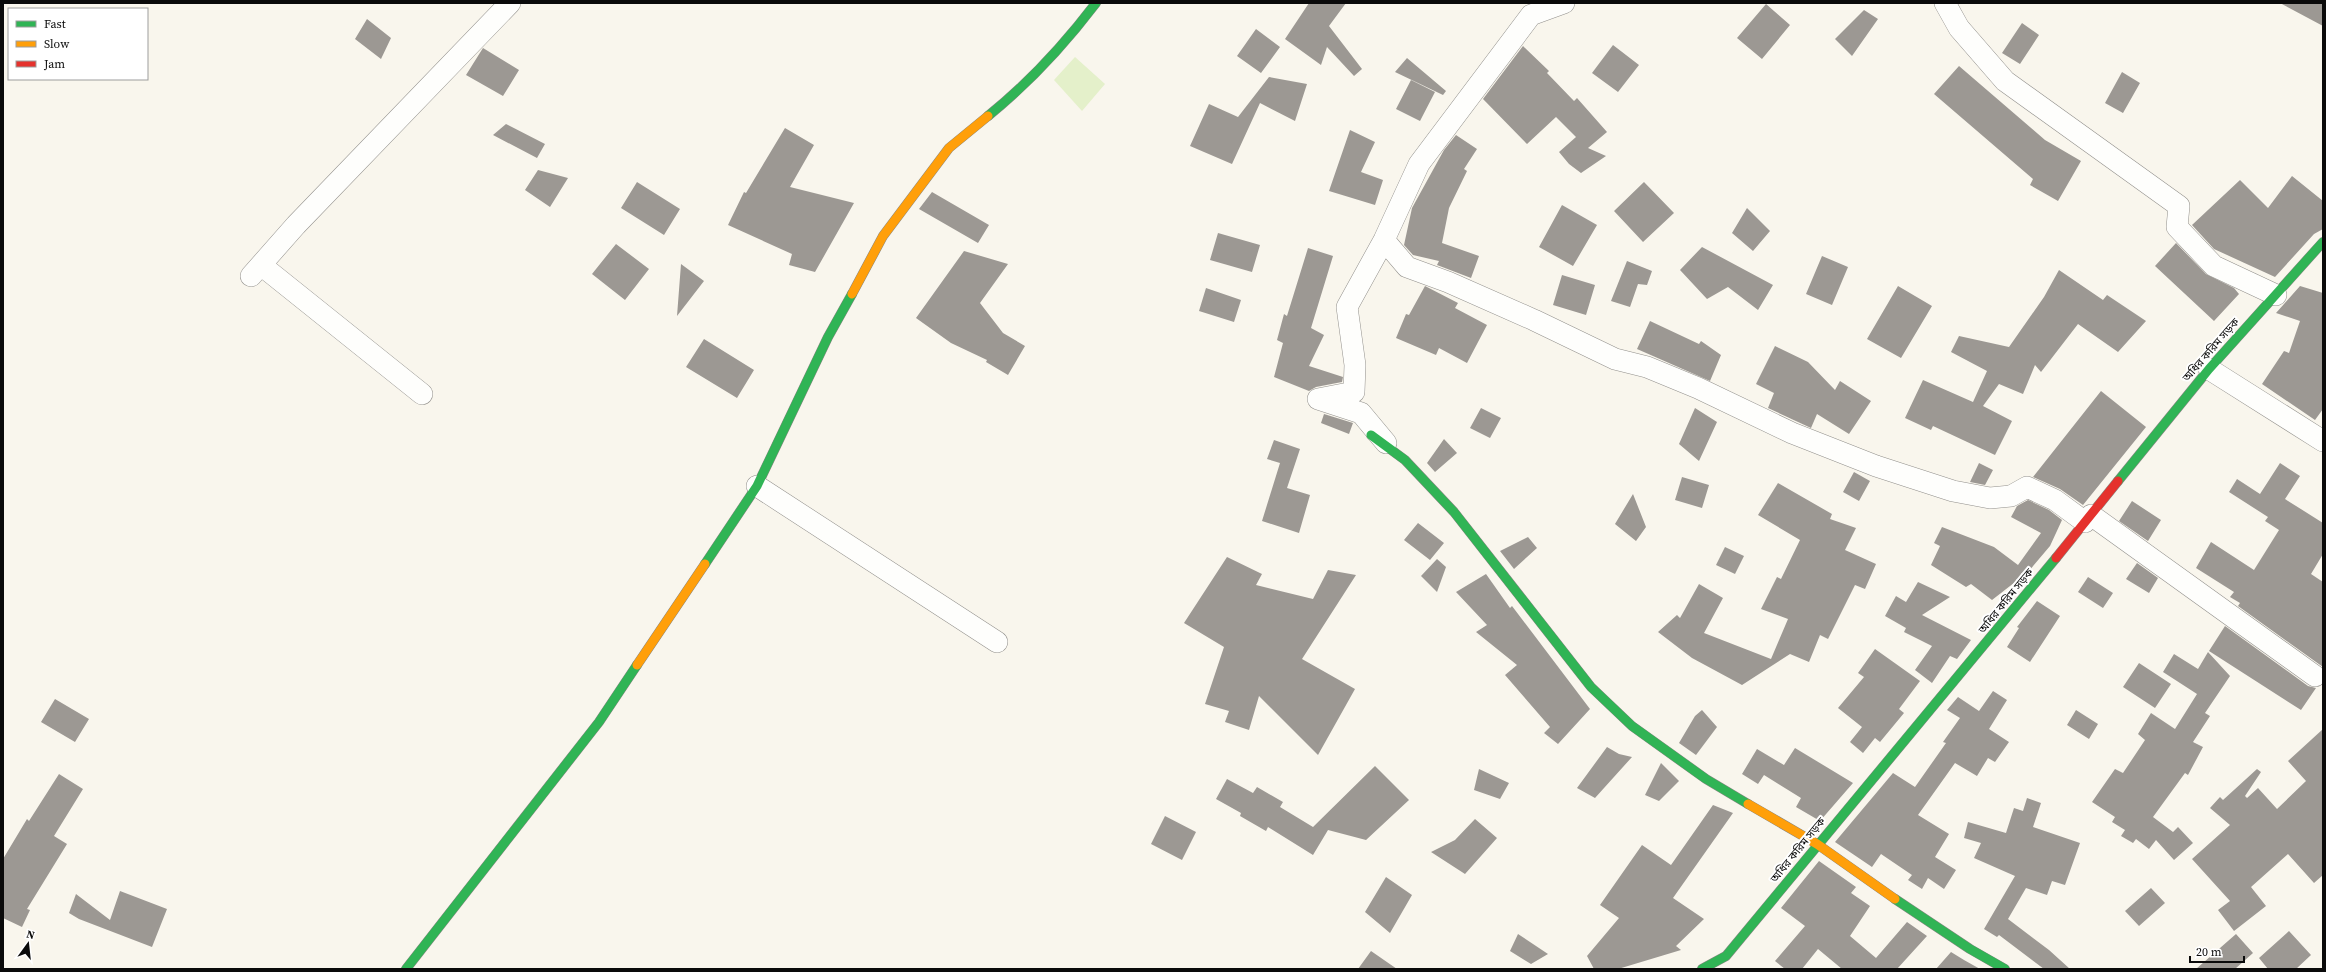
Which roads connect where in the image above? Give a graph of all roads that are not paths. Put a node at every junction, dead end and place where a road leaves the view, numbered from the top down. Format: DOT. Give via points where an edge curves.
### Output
graph roads {
  1 [pos="510,3"];
  2 [pos="1096,3"];
  3 [pos="1564,3"];
  4 [pos="1946,3"];
  5 [pos="1384,240"];
  6 [pos="2323,242"];
  7 [pos="2276,295"];
  8 [pos="2209,369"];
  9 [pos="422,394"];
  10 [pos="1378,439"];
  11 [pos="2323,441"];
  12 [pos="757,486"];
  13 [pos="2088,518"];
  14 [pos="997,642"];
  15 [pos="2315,676"];
  16 [pos="1817,844"];
  17 [pos="406,969"];
  18 [pos="1702,969"];
  19 [pos="2006,969"];
  1 -- 9 [label="street" via="296,225 256,270"];
  2 -- 12 [label="street" via="1068,39 1015,95 949,148 883,236 828,337"];
  3 -- 5 [label="street" via="1531,15 1419,164"];
  4 -- 7 [label="street" via="1959,28 2005,81 2179,206 2177,227 2214,266"];
  5 -- 10 [label="street" via="1347,307 1355,365 1354,392 1318,399 1361,413"];
  5 -- 13 [label="street" via="1407,267 1534,320 1615,359 1647,367 1698,388 1792,433 1876,466 1953,491 1990,498 2011,496 2027,488"];
  6 -- 7 [label="street, অধির করিম সড়ক"];
  7 -- 8 [label="street, অধির করিম সড়ক"];
  8 -- 11 [label="street"];
  8 -- 13 [label="street, অধির করিম সড়ক"];
  10 -- 16 [label="street" via="1433,488 1591,687 1632,726 1706,779"];
  12 -- 14 [label="street"];
  12 -- 17 [label="street" via="599,722"];
  13 -- 15 [label="street"];
  13 -- 16 [label="street, অধির করিম সড়ক"];
  16 -- 18 [label="street, অধির করিম সড়ক" via="1726,956"];
  16 -- 19 [label="street" via="1900,903 1970,949"];
}
